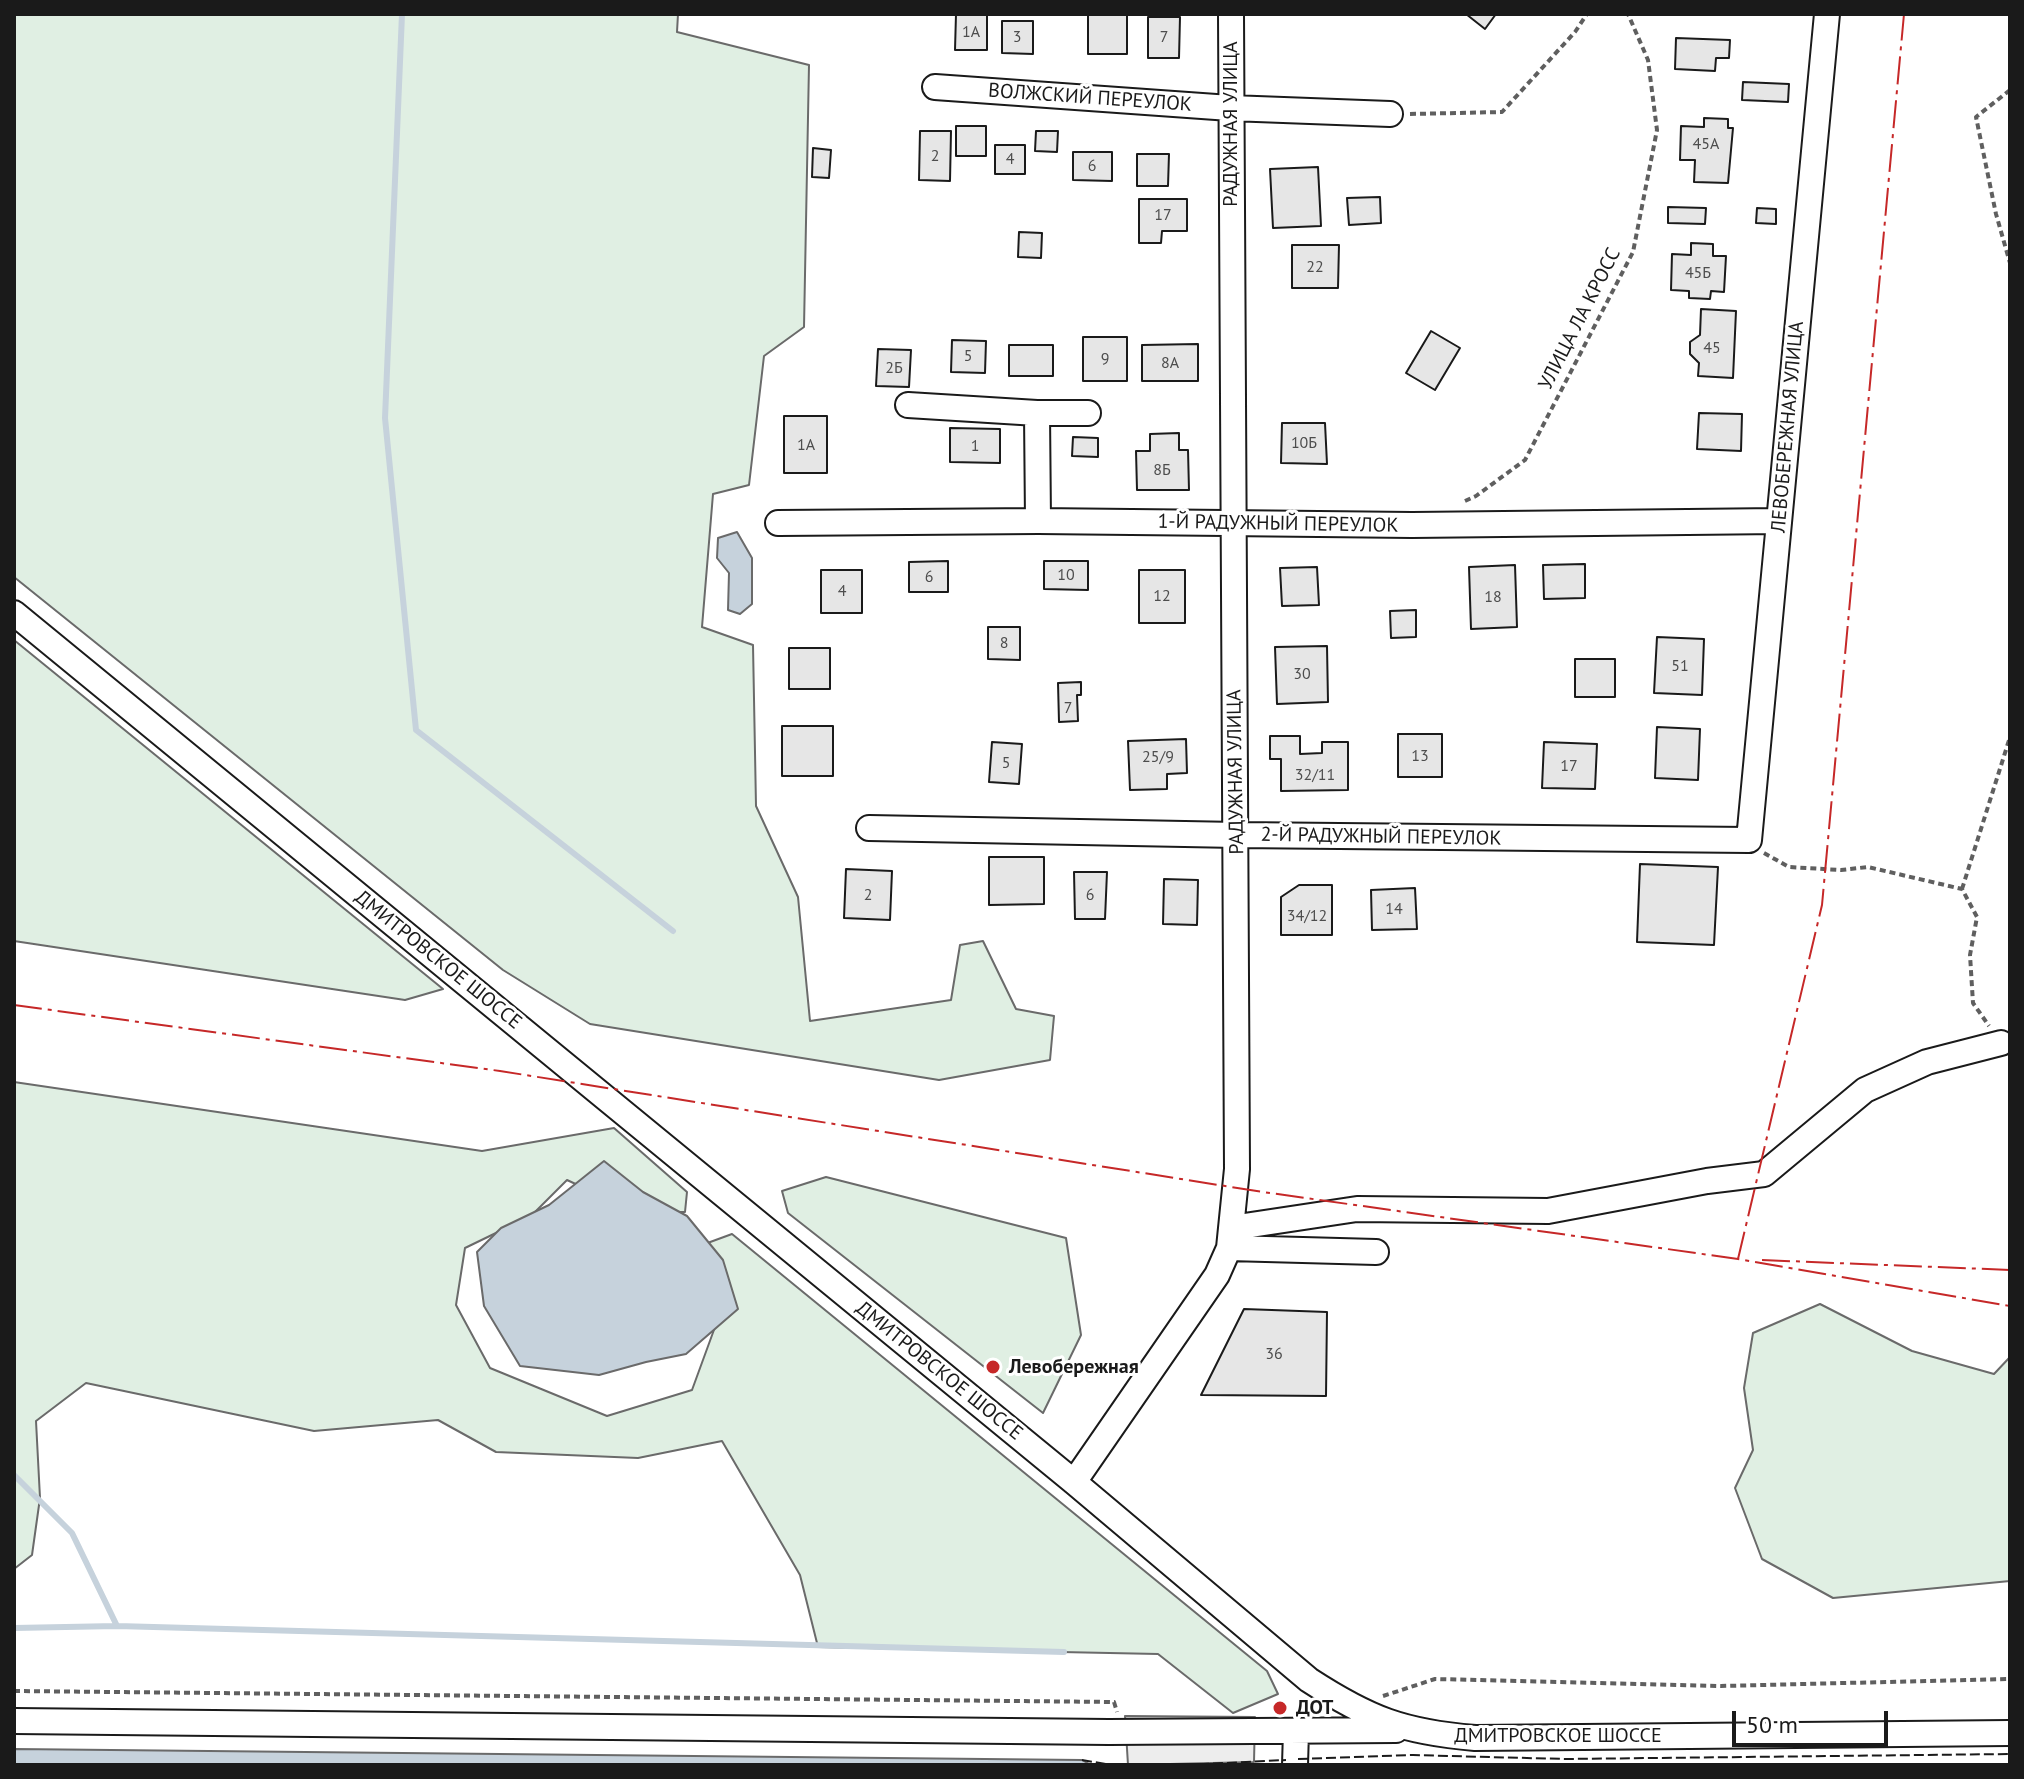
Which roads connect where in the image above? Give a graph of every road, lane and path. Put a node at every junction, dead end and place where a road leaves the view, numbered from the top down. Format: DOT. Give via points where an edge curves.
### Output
graph roads {
  1 [pos="1231,14"];
  2 [pos="1587,14"];
  3 [pos="1628,14"];
  4 [pos="1827,14"];
  5 [pos="935,87"];
  6 [pos="2010,90"];
  7 [pos="1230,108"];
  8 [pos="1390,114"];
  9 [pos="2010,263"];
  10 [pos="908,405"];
  11 [pos="1037,413"];
  12 [pos="1088,413"];
  13 [pos="1464,502"];
  14 [pos="1038,521"];
  15 [pos="1779,521"];
  16 [pos="778,523"];
  17 [pos="1232,523"];
  18 [pos="14,613"];
  19 [pos="2010,737"];
  20 [pos="869,828"];
  21 [pos="1237,835"];
  22 [pos="1749,840"];
  23 [pos="1962,889"];
  24 [pos="2001,1043"];
  25 [pos="1230,1238"];
  26 [pos="1376,1252"];
  27 [pos="1074,1482"];
  28 [pos="2010,1679"];
  29 [pos="14,1691"];
  30 [pos="1381,1696"];
  31 [pos="14,1721"];
  32 [pos="1409,1730"];
  33 [pos="1122,1731"];
  34 [pos="1296,1731"];
  35 [pos="2010,1733"];
  36 [pos="1295,1765"];
  1 -- 7 [label="street, РАДУЖНАЯ УЛИЦА"];
  2 -- 8 [label="path" via="1502,112"];
  3 -- 13 [label="path, УЛИЦА ЛА КРОСС" via="1648,60 1657,130 1633,252 1525,460"];
  4 -- 15 [label="street, ЛЕВОБЕРЕЖНАЯ УЛИЦА"];
  5 -- 7 [label="street, ВОЛЖСКИЙ ПЕРЕУЛОК"];
  6 -- 9 [label="path" via="1976,117"];
  7 -- 8 [label="street, ВОЛЖСКИЙ ПЕРЕУЛОК"];
  7 -- 17 [label="street, РАДУЖНАЯ УЛИЦА"];
  10 -- 11 [label="street"];
  11 -- 12 [label="street"];
  11 -- 14 [label="street"];
  14 -- 16 [label="street, 1-Й РАДУЖНЫЙ ПЕРЕУЛОК"];
  14 -- 17 [label="street, 1-Й РАДУЖНЫЙ ПЕРЕУЛОК"];
  15 -- 17 [label="street, 1-Й РАДУЖНЫЙ ПЕРЕУЛОК"];
  15 -- 22 [label="street, ЛЕВОБЕРЕЖНАЯ УЛИЦА"];
  17 -- 21 [label="street, РАДУЖНАЯ УЛИЦА"];
  18 -- 27 [label="street, ДМИТРОВСКОЕ ШОССЕ"];
  19 -- 23 [label="path"];
  20 -- 21 [label="street, 2-Й РАДУЖНЫЙ ПЕРЕУЛОК"];
  21 -- 22 [label="street, 2-Й РАДУЖНЫЙ ПЕРЕУЛОК"];
  21 -- 25 [label="street, РАДУЖНАЯ УЛИЦА" via="1237,1169"];
  22 -- 23 [label="path" via="1789,867 1868,867"];
  23 -- 24 [label="path" via="1977,917 1970,955 1973,1003"];
  24 -- 25 [label="street" via="1927,1062 1865,1090 1764,1174 1548,1211 1357,1209"];
  25 -- 26 [label="street"];
  25 -- 27 [label="street, РАДУЖНАЯ УЛИЦА" via="1217,1275"];
  27 -- 32 [label="street, ДМИТРОВСКОЕ ШОССЕ" via="1309,1680 1350,1706"];
  28 -- 30 [label="path" via="1721,1686 1435,1679"];
  29 -- 33 [label="path" via="1114,1702"];
  31 -- 33 [label="street"];
  32 -- 34 [label="street"];
  32 -- 35 [label="street, ДМИТРОВСКОЕ ШОССЕ" via="1475,1738"];
  33 -- 34 [label="street"];
  34 -- 36 [label="street"];
}
